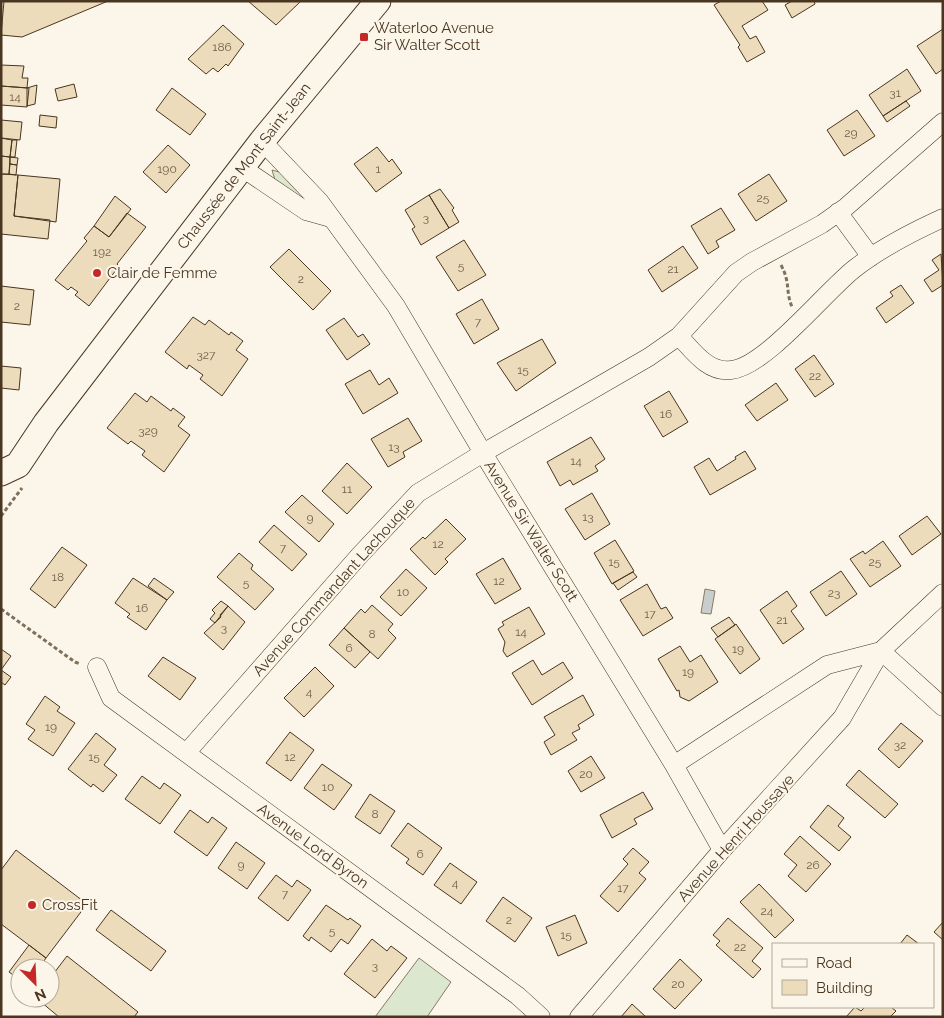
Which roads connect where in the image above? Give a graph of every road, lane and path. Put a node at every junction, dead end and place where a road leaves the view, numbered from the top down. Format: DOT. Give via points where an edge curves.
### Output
graph roads {
  1 [pos="378,1"];
  2 [pos="943,122"];
  3 [pos="262,141"];
  4 [pos="241,168"];
  5 [pos="838,212"];
  6 [pos="331,218"];
  7 [pos="943,218"];
  8 [pos="773,250"];
  9 [pos="871,257"];
  10 [pos="801,319"];
  11 [pos="679,336"];
  12 [pos="483,452"];
  13 [pos="1,473"];
  14 [pos="943,593"];
  15 [pos="1,609"];
  16 [pos="881,651"];
  17 [pos="97,667"];
  18 [pos="943,707"];
  19 [pos="187,752"];
  20 [pos="674,765"];
  21 [pos="722,850"];
  22 [pos="541,1017"];
  23 [pos="579,1017"];
  1 -- 3 [label="street, Chaussée de Mont Saint-Jean"];
  2 -- 5 [label="street, Avenue Commandant Lachouque"];
  3 -- 4 [label="street, Chaussée de Mont Saint-Jean"];
  3 -- 6 [label="street, Avenue Sir Walter Scott"];
  4 -- 6 [label="street" via="306,211"];
  4 -- 13 [label="street, Chaussée de Mont Saint-Jean" via="18,465"];
  5 -- 8 [label="street, Avenue Commandant Lachouque"];
  5 -- 9 [label="street"];
  6 -- 12 [label="street, Avenue Sir Walter Scott" via="396,306"];
  7 -- 9 [label="street"];
  8 -- 10 [label="path" via="788,279 790,302"];
  8 -- 11 [label="street, Avenue Commandant Lachouque" via="736,273"];
  9 -- 10 [label="street" via="833,287"];
  10 -- 11 [label="street" via="756,360 746,367 731,370 709,365"];
  11 -- 12 [label="street, Avenue Commandant Lachouque" via="649,357"];
  12 -- 19 [label="street, Avenue Commandant Lachouque" via="418,493"];
  12 -- 20 [label="street, Avenue Sir Walter Scott"];
  14 -- 16 [label="street, Avenue Henri Houssaye"];
  15 -- 17 [label="path" via="75,662"];
  16 -- 18 [label="street"];
  16 -- 20 [label="street, Avenue Henri Houssaye" via="826,665"];
  16 -- 21 [label="street, Avenue Henri Houssaye" via="842,718"];
  17 -- 19 [label="street, Avenue Lord Byron" via="111,698"];
  19 -- 22 [label="street, Avenue Lord Byron" via="518,996"];
  20 -- 21 [label="street, Avenue Sir Walter Scott"];
  21 -- 23 [label="street, Avenue Henri Houssaye"];
}
